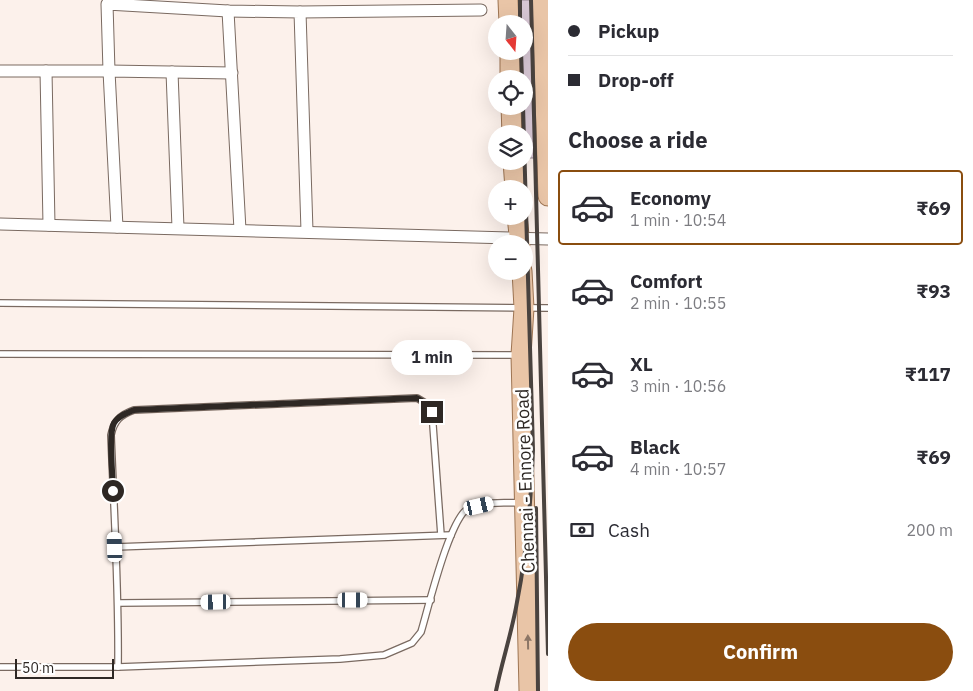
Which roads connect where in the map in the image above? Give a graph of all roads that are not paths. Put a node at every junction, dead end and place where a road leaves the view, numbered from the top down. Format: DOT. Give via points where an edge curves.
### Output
graph roads {
  1 [pos="508,0"];
  2 [pos="542,0"];
  3 [pos="107,2"];
  4 [pos="482,10"];
  5 [pos="228,11"];
  6 [pos="300,12"];
  7 [pos="509,15"];
  8 [pos="0,71"];
  9 [pos="46,71"];
  10 [pos="109,71"];
  11 [pos="172,72"];
  12 [pos="232,74"];
  13 [pos="547,135"];
  14 [pos="548,195"];
  15 [pos="0,224"];
  16 [pos="50,225"];
  17 [pos="117,227"];
  18 [pos="178,228"];
  19 [pos="240,230"];
  20 [pos="307,232"];
  21 [pos="548,239"];
  22 [pos="488,240"];
  23 [pos="533,240"];
  24 [pos="522,280"];
  25 [pos="0,303"];
  26 [pos="524,308"];
  27 [pos="548,308"];
  28 [pos="0,354"];
  29 [pos="521,355"];
  30 [pos="525,504"];
  31 [pos="451,534"];
  32 [pos="441,535"];
  33 [pos="115,547"];
  34 [pos="431,600"];
  35 [pos="119,603"];
  36 [pos="0,667"];
  37 [pos="118,667"];
  38 [pos="529,691"];
  1 -- 7 [label="main road"];
  2 -- 13 [label="main road"];
  3 -- 5 [label="street"];
  3 -- 10 [label="street"];
  4 -- 6 [label="street"];
  5 -- 6 [label="street"];
  5 -- 12 [label="street"];
  6 -- 20 [label="street"];
  8 -- 9 [label="street"];
  9 -- 10 [label="street"];
  9 -- 16 [label="street"];
  10 -- 11 [label="street"];
  10 -- 17 [label="street"];
  11 -- 12 [label="street"];
  11 -- 18 [label="street"];
  12 -- 19 [label="street"];
  13 -- 14 [label="main road"];
  15 -- 16 [label="street"];
  16 -- 17 [label="street"];
  17 -- 18 [label="street"];
  18 -- 19 [label="street"];
  19 -- 20 [label="street"];
  20 -- 22 [label="street"];
  21 -- 23 [label="street"];
  24 -- 26 [label="main road, Chennai - Ennore Road"];
  25 -- 26 [label="lane"];
  26 -- 27 [label="lane"];
  26 -- 29 [label="main road, Chennai - Ennore Road"];
  28 -- 29 [label="lane"];
  29 -- 30 [label="main road, Chennai - Ennore Road"];
  30 -- 31 [label="lane" via="491,503 468,508"];
  38 -- 30 [label="main road, Chennai - Ennore Road, one-way"];
  31 -- 32 [label="lane"];
  31 -- 34 [label="lane"];
  32 -- 33 [label="lane"];
  32 -- 33 [label="lane" via="432,412 417,398 134,410 124,414 114,423 111,434"];
  33 -- 35 [label="lane"];
  34 -- 35 [label="lane"];
  34 -- 37 [label="lane" via="421,632 412,643 384,655"];
  35 -- 37 [label="lane"];
  36 -- 37 [label="lane"];
}
